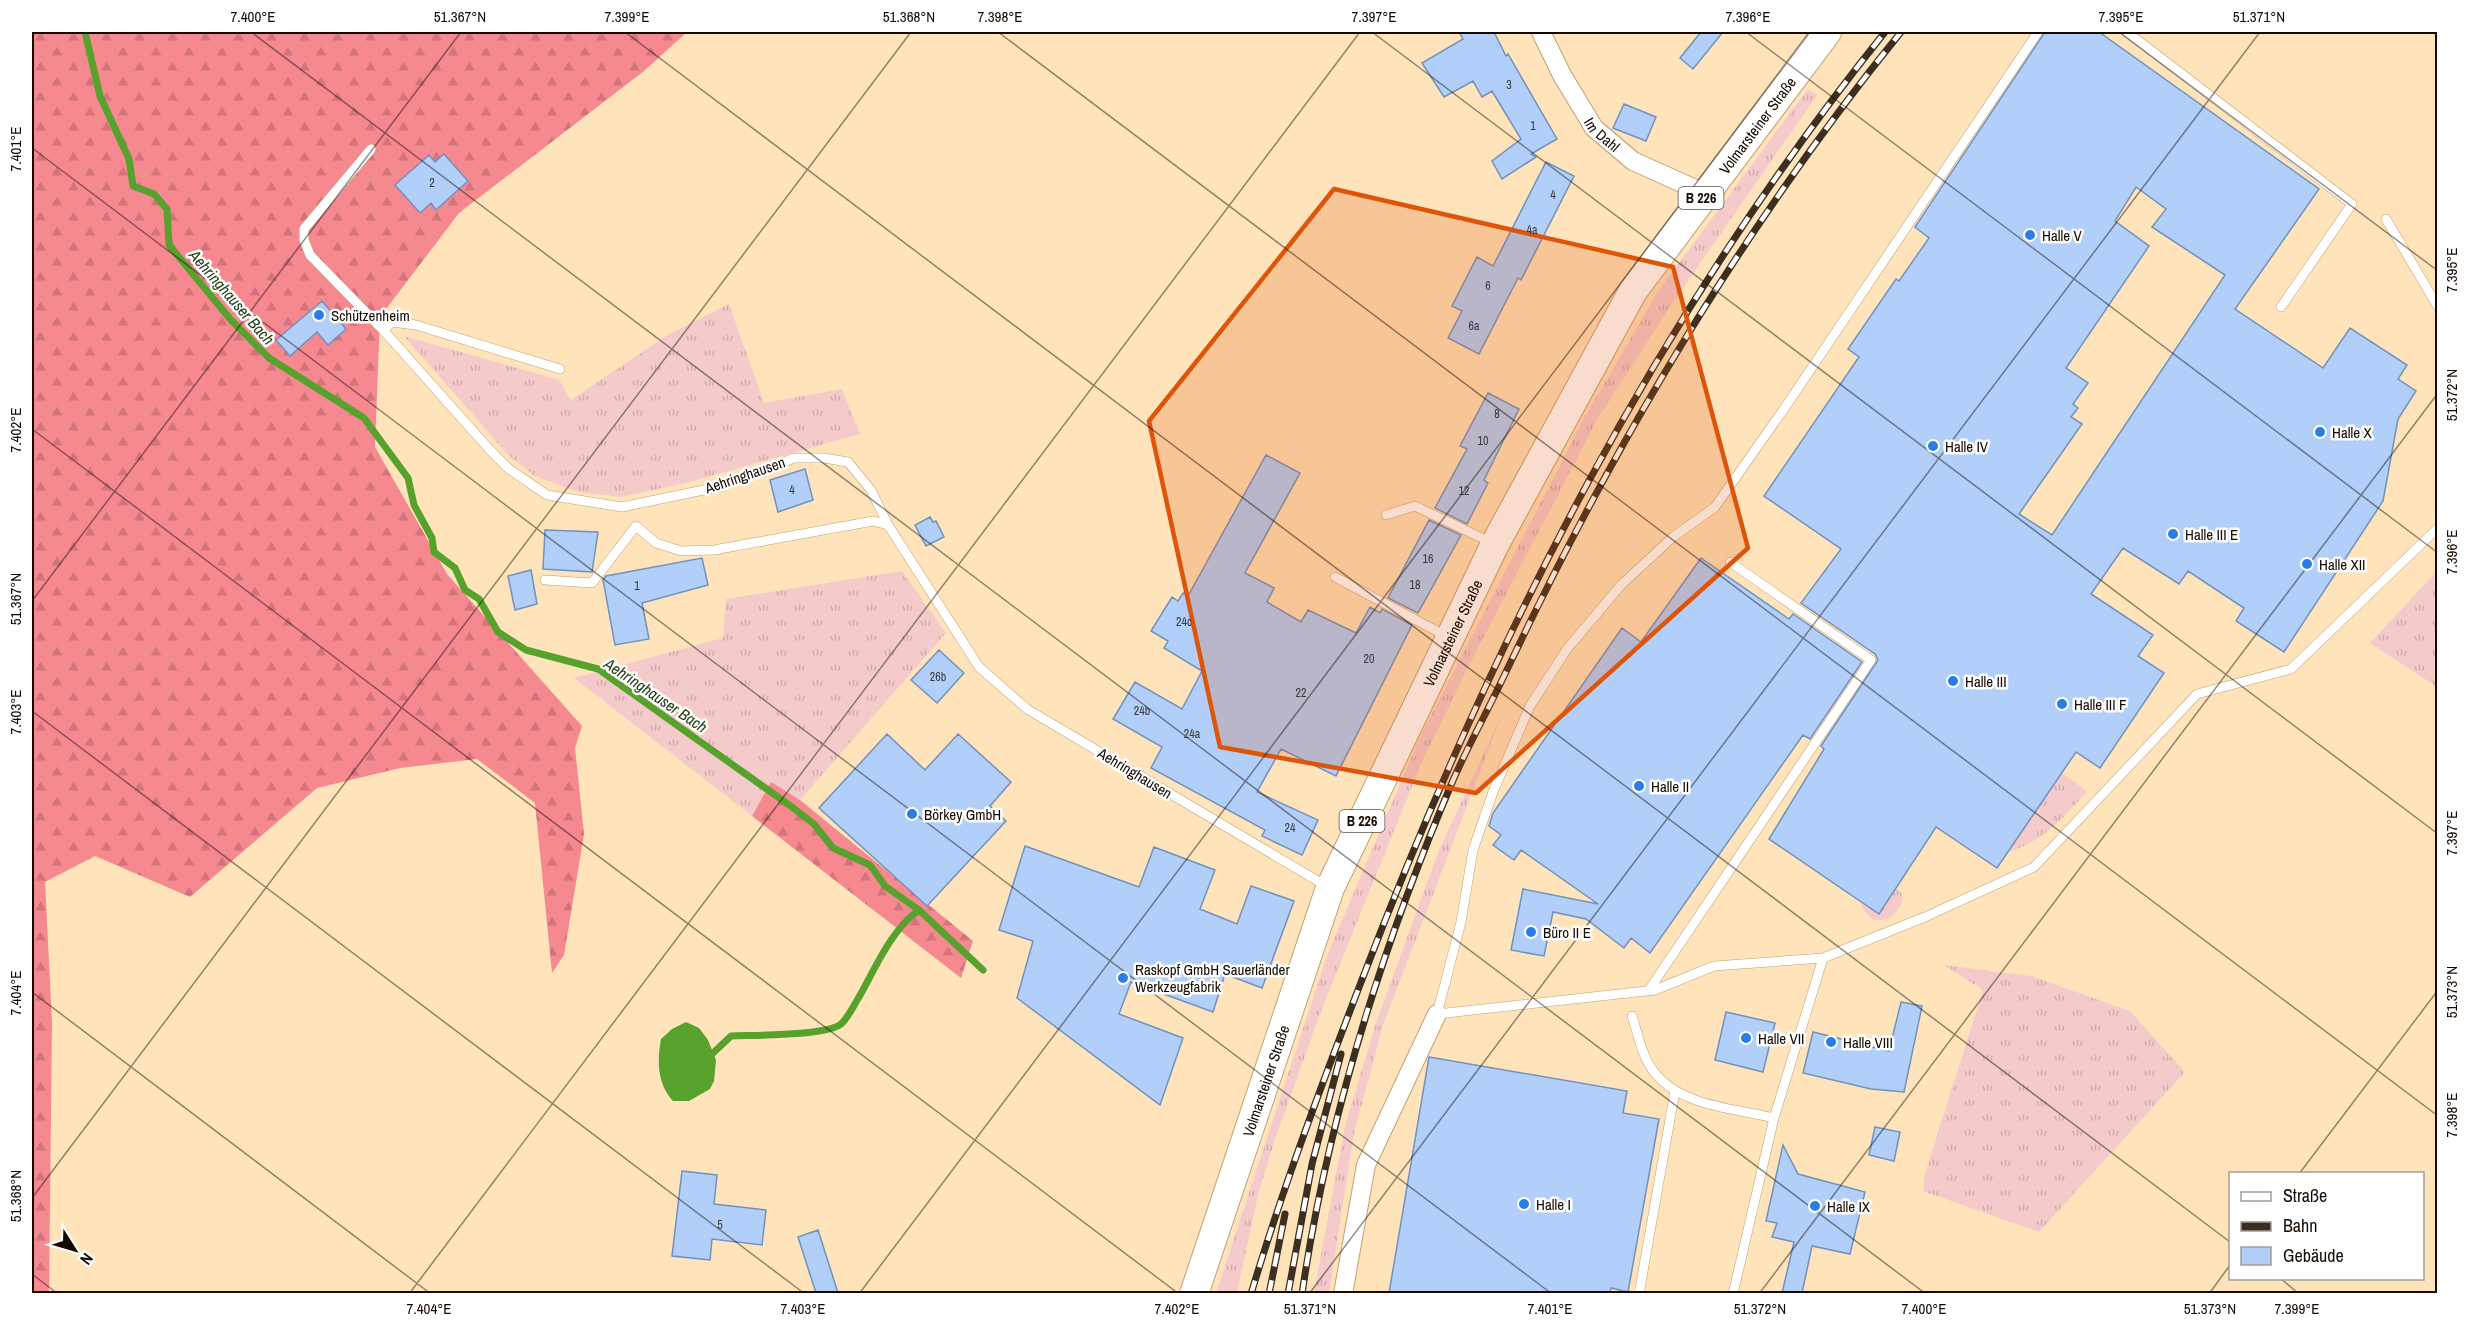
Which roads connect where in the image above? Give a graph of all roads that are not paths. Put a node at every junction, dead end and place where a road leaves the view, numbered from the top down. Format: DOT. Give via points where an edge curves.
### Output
graph roads {
  1 [pos="1541,32"];
  2 [pos="1827,32"];
  3 [pos="2038,32"];
  4 [pos="2127,32"];
  5 [pos="371,148"];
  6 [pos="1704,193"];
  7 [pos="2386,219"];
  8 [pos="2281,307"];
  9 [pos="2438,307"];
  10 [pos="384,331"];
  11 [pos="560,369"];
  12 [pos="1386,515"];
  13 [pos="888,525"];
  14 [pos="2438,528"];
  15 [pos="1495,544"];
  16 [pos="1730,562"];
  17 [pos="1335,577"];
  18 [pos="545,580"];
  19 [pos="1450,638"];
  20 [pos="1330,888"];
  21 [pos="1822,958"];
  22 [pos="1650,990"];
  23 [pos="1437,1014"];
  24 [pos="1632,1016"];
  25 [pos="1675,1091"];
  26 [pos="1774,1118"];
  27 [pos="1194,1293"];
  28 [pos="1343,1293"];
  29 [pos="1639,1293"];
  30 [pos="1733,1293"];
  1 -- 6 [label="street, Im Dahl" via="1594,129 1633,161"];
  2 -- 6 [label="main road, Volmarsteiner Straße / B 226"];
  3 -- 23 [label="lane" via="1715,507 1673,537 1621,585 1567,649 1530,706 1492,792 1473,850 1461,922"];
  4 -- 8 [label="lane" via="2352,204"];
  5 -- 10 [label="lane, Aehringhausen" via="304,229 304,240 310,255"];
  6 -- 15 [label="main road, Volmarsteiner Straße / B 226" via="1633,291"];
  7 -- 9 [label="lane"];
  10 -- 11 [label="lane" via="391,322 416,325"];
  10 -- 13 [label="lane, Aehringhausen" via="489,449 547,495 622,507 723,486 794,458 824,458 848,462 871,490"];
  12 -- 15 [label="lane" via="1414,507"];
  13 -- 18 [label="lane" via="873,521 714,550 681,551 656,543 636,526 592,583"];
  13 -- 20 [label="lane, Aehringhausen" via="979,667 1027,709"];
  14 -- 21 [label="lane" via="2291,669 2197,694 2034,867"];
  15 -- 19 [label="main road, Volmarsteiner Straße / B 226"];
  16 -- 22 [label="lane" via="1871,660"];
  17 -- 19 [label="lane"];
  19 -- 20 [label="main road, Volmarsteiner Straße / B 226"];
  20 -- 27 [label="main road, Volmarsteiner Straße / B 226"];
  21 -- 22 [label="lane" via="1714,966"];
  21 -- 26 [label="lane"];
  22 -- 23 [label="lane"];
  23 -- 28 [label="street" via="1366,1165"];
  24 -- 25 [label="lane" via="1653,1071"];
  25 -- 26 [label="lane" via="1686,1098"];
  25 -- 29 [label="lane"];
  26 -- 30 [label="lane"];
}
